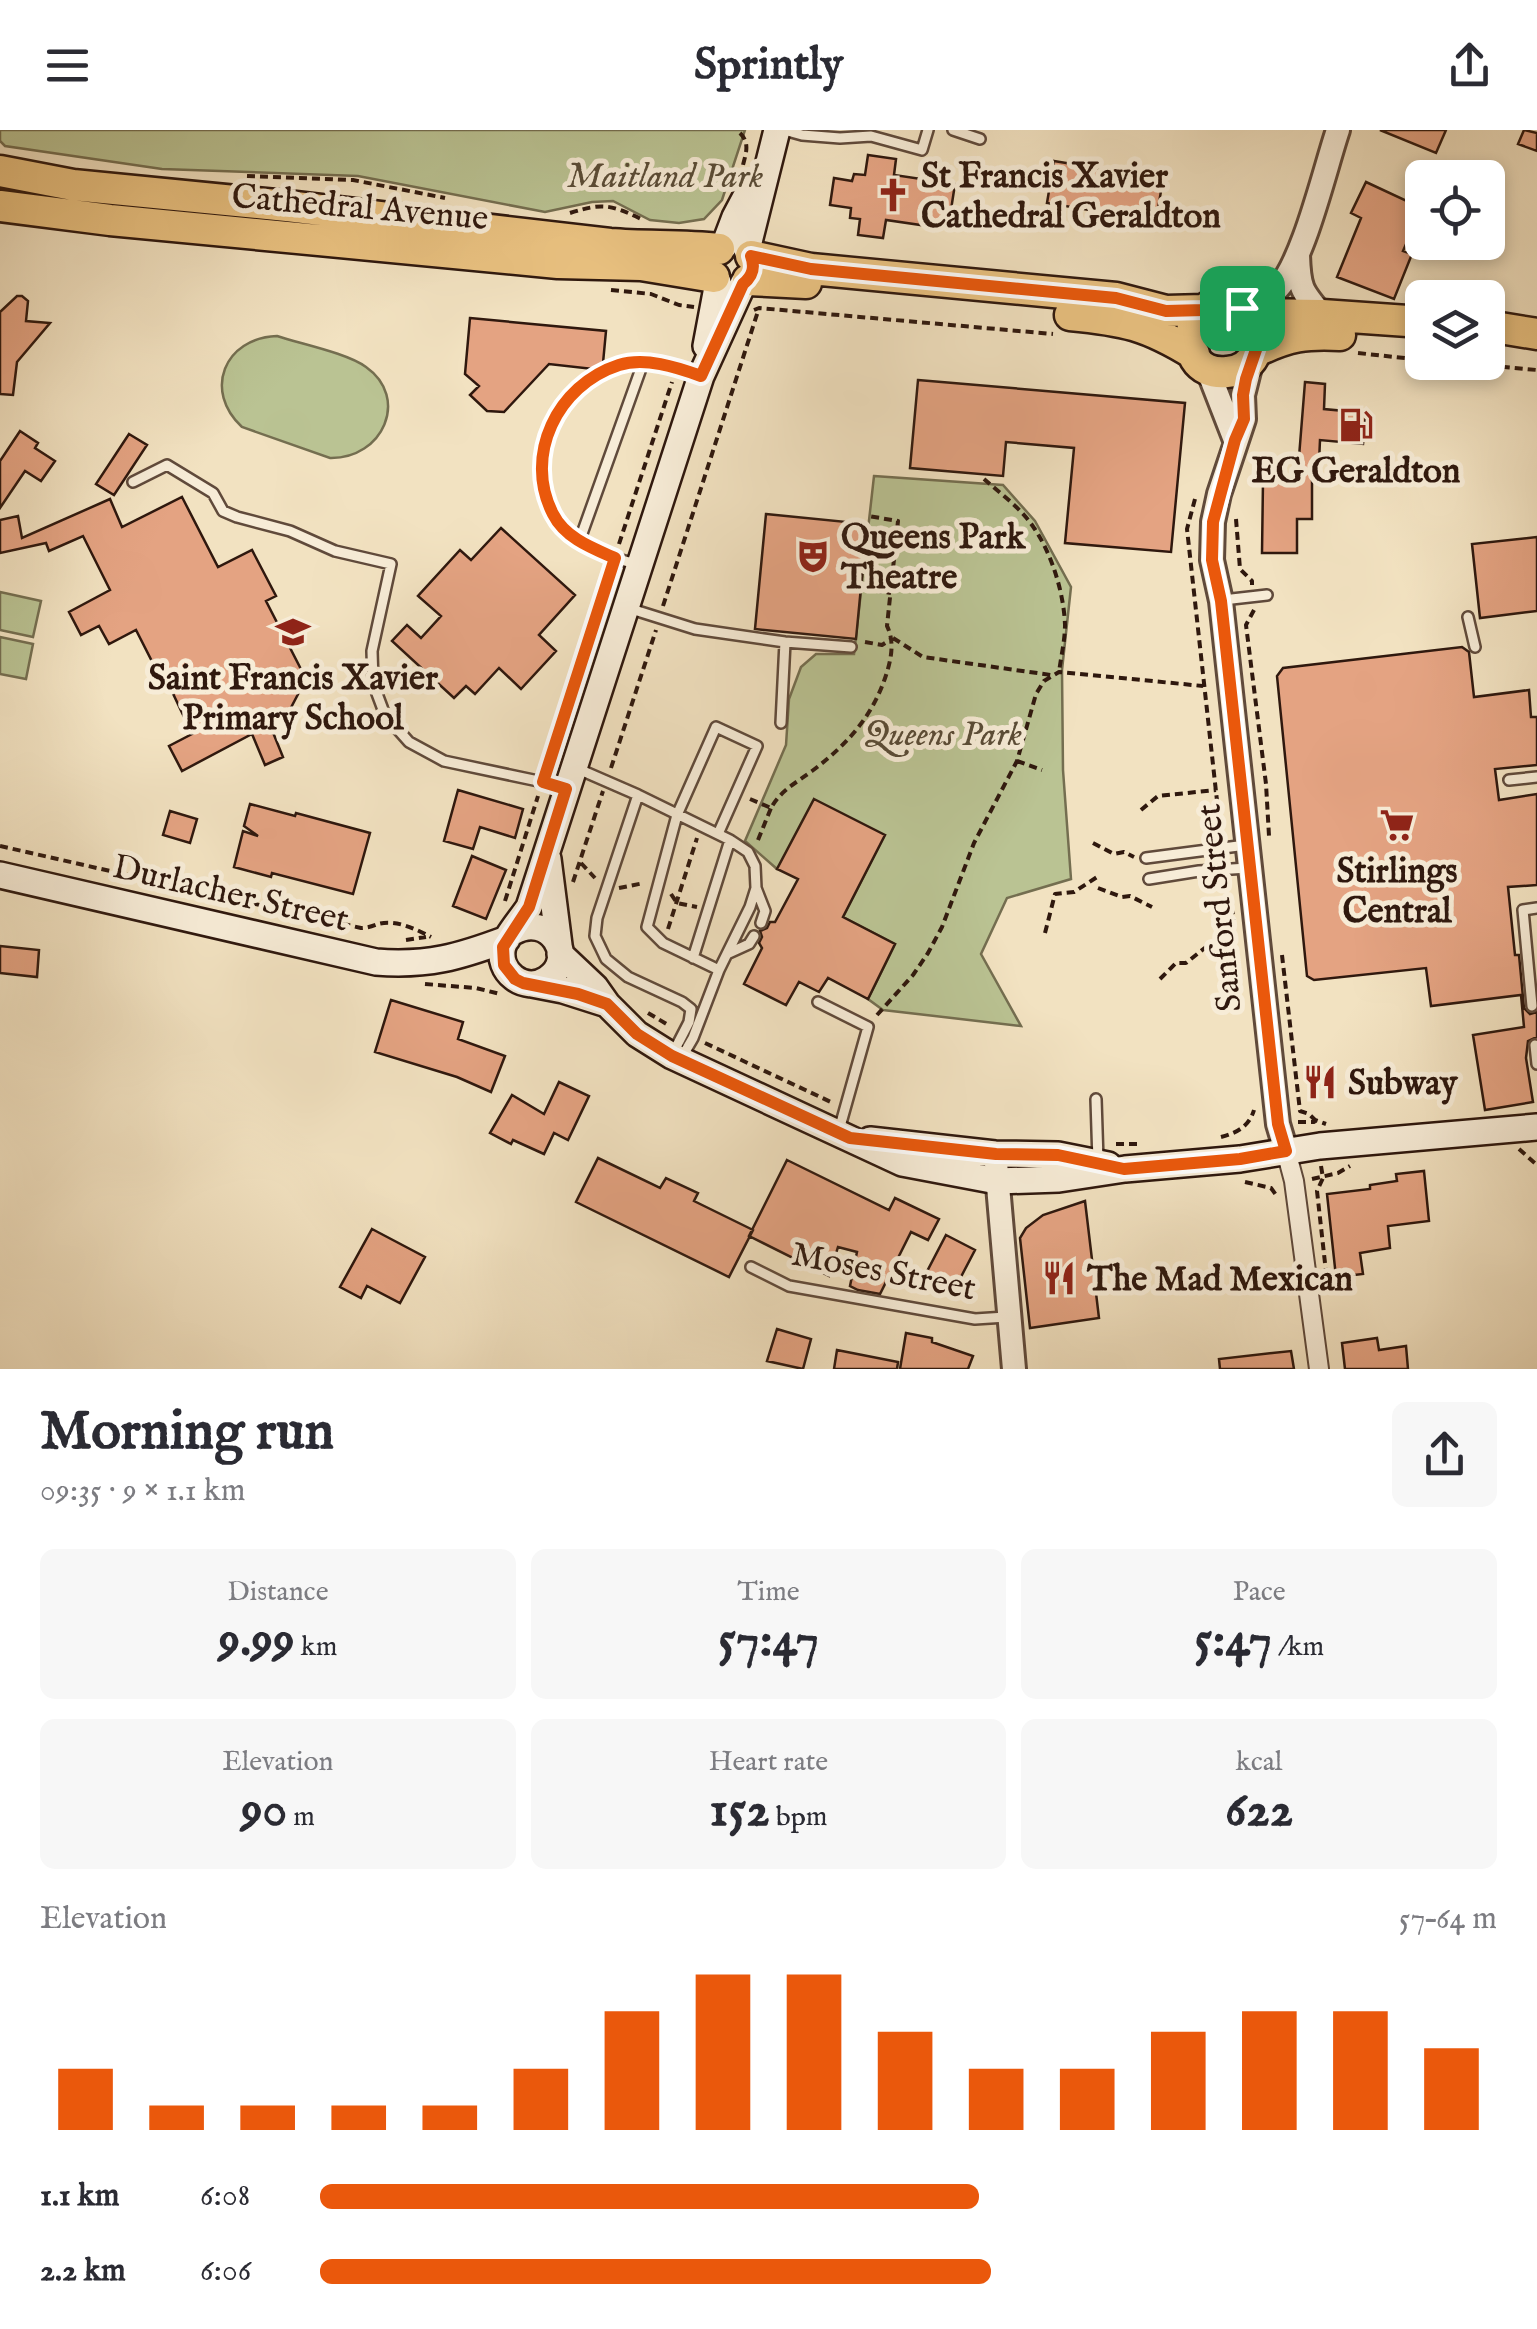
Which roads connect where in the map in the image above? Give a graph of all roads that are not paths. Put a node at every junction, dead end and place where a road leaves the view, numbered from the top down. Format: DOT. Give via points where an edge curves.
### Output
graph roads {
  1 [pos="928,130"];
  2 [pos="953,130"];
  3 [pos="1338,130"];
  4 [pos="842,134"];
  5 [pos="777,137"];
  6 [pos="980,138"];
  7 [pos="0,172"];
  8 [pos="113,205"];
  9 [pos="0,206"];
  10 [pos="1298,255"];
  11 [pos="730,280"];
  12 [pos="1204,310"];
  13 [pos="1246,311"];
  14 [pos="1322,314"];
  15 [pos="1405,321"];
  16 [pos="1505,329"];
  17 [pos="1537,334"];
  18 [pos="1405,341"];
  19 [pos="1505,349"];
  20 [pos="1537,352"];
  21 [pos="1254,355"];
  22 [pos="1200,361"];
  23 [pos="643,363"];
  24 [pos="689,372"];
  25 [pos="1235,440"];
  26 [pos="133,482"];
  27 [pos="579,542"];
  28 [pos="627,561"];
  29 [pos="1268,595"];
  30 [pos="1221,601"];
  31 [pos="625,607"];
  32 [pos="1468,617"];
  33 [pos="785,642"];
  34 [pos="851,647"];
  35 [pos="1475,647"];
  36 [pos="781,723"];
  37 [pos="1537,777"];
  38 [pos="561,779"];
  39 [pos="1508,780"];
  40 [pos="638,795"];
  41 [pos="677,815"];
  42 [pos="718,834"];
  43 [pos="730,840"];
  44 [pos="548,848"];
  45 [pos="1247,856"];
  46 [pos="1146,858"];
  47 [pos="0,875"];
  48 [pos="1149,879"];
  49 [pos="756,888"];
  50 [pos="1537,908"];
  51 [pos="761,922"];
  52 [pos="510,936"];
  53 [pos="754,936"];
  54 [pos="559,949"];
  55 [pos="727,954"];
  56 [pos="693,958"];
  57 [pos="447,960"];
  58 [pos="719,970"];
  59 [pos="508,973"];
  60 [pos="532,984"];
  61 [pos="818,1002"];
  62 [pos="607,1004"];
  63 [pos="1532,1006"];
  64 [pos="1536,1045"];
  65 [pos="676,1058"];
  66 [pos="1537,1064"];
  67 [pos="1096,1098"];
  68 [pos="844,1126"];
  69 [pos="1537,1127"];
  70 [pos="1286,1151"];
  71 [pos="996,1154"];
  72 [pos="1098,1154"];
  73 [pos="1124,1169"];
  74 [pos="997,1181"];
  75 [pos="751,1267"];
  76 [pos="1008,1316"];
  77 [pos="1014,1369"];
  78 [pos="1318,1369"];
  1 -- 4 [label="lane" via="922,150"];
  2 -- 6 [label="lane"];
  3 -- 10 [label="street"];
  4 -- 5 [label="lane"];
  5 -- 11 [label="main road" via="735,217"];
  7 -- 8 [label="main road, Cathedral Avenue" via="74,185"];
  8 -- 9 [label="main road, Cathedral Avenue"];
  8 -- 11 [label="main road, Cathedral Avenue"];
  10 -- 13 [label="street" via="1280,287"];
  10 -- 14 [label="street" via="1304,295"];
  11 -- 12 [label="main road, Cathedral Avenue" via="811,269"];
  11 -- 22 [label="main road, Cathedral Avenue" via="806,282 1104,318 1164,336"];
  11 -- 24 [label="main road"];
  12 -- 13 [label="main road" via="1223,303"];
  12 -- 22 [label="main road" via="1192,325 1190,345"];
  13 -- 14 [label="main road"];
  13 -- 21 [label="main road" via="1258,331"];
  14 -- 15 [label="main road"];
  16 -- 17 [label="main road"];
  18 -- 21 [label="main road" via="1305,334"];
  19 -- 20 [label="main road"];
  21 -- 22 [label="main road" via="1226,373"];
  21 -- 25 [label="street, Sanford Street"];
  22 -- 25 [label="street"];
  23 -- 24 [label="lane"];
  23 -- 27 [label="lane"];
  23 -- 27 [label="lane" via="598,374 554,418 542,478 554,516"];
  24 -- 28 [label="main road"];
  25 -- 30 [label="street, Sanford Street" via="1213,522"];
  26 -- 38 [label="lane" via="166,465 238,518 391,564 372,652 373,683 385,715 409,742 444,761"];
  27 -- 28 [label="lane"];
  28 -- 31 [label="main road"];
  29 -- 30 [label="lane"];
  30 -- 45 [label="street, Sanford Street"];
  31 -- 33 [label="lane" via="695,629"];
  31 -- 38 [label="main road"];
  32 -- 35 [label="lane"];
  33 -- 34 [label="lane"];
  33 -- 36 [label="lane"];
  37 -- 39 [label="lane"];
  38 -- 40 [label="lane" via="607,781"];
  38 -- 44 [label="main road"];
  40 -- 41 [label="lane"];
  40 -- 65 [label="lane" via="595,936 606,959 628,977 691,1009"];
  41 -- 42 [label="lane"];
  41 -- 42 [label="lane" via="716,727 757,746"];
  41 -- 56 [label="lane" via="647,927"];
  42 -- 43 [label="lane"];
  43 -- 49 [label="lane" via="748,852"];
  43 -- 56 [label="lane"];
  44 -- 52 [label="main road" via="529,907"];
  44 -- 54 [label="main road"];
  45 -- 46 [label="lane" via="1222,848"];
  45 -- 48 [label="lane"];
  45 -- 70 [label="street, Sanford Street"];
  47 -- 57 [label="main road, Durlacher Street" via="376,962"];
  49 -- 51 [label="lane" via="765,910"];
  49 -- 55 [label="lane"];
  50 -- 63 [label="lane" via="1523,910"];
  52 -- 54 [label="main road" via="539,927"];
  52 -- 57 [label="main road, Durlacher Street"];
  52 -- 59 [label="main road" via="502,956"];
  53 -- 55 [label="lane"];
  54 -- 60 [label="main road" via="549,978"];
  54 -- 62 [label="main road"];
  55 -- 58 [label="lane"];
  56 -- 58 [label="lane"];
  57 -- 59 [label="main road, Durlacher Street"];
  58 -- 65 [label="lane" via="693,1038"];
  59 -- 60 [label="main road"];
  60 -- 62 [label="main road"];
  61 -- 68 [label="lane" via="868,1026"];
  62 -- 65 [label="main road" via="637,1034"];
  64 -- 66 [label="lane"];
  65 -- 68 [label="main road"];
  67 -- 72 [label="lane"];
  68 -- 71 [label="main road"];
  68 -- 74 [label="main road" via="902,1163"];
  69 -- 70 [label="main road"];
  70 -- 73 [label="main road"];
  70 -- 78 [label="street, Sanford Street"];
  71 -- 72 [label="main road"];
  71 -- 74 [label="street"];
  72 -- 73 [label="main road"];
  73 -- 74 [label="main road"];
  74 -- 76 [label="street"];
  75 -- 76 [label="lane, Moses Street" via="789,1286 975,1319"];
  76 -- 77 [label="street"];
}
